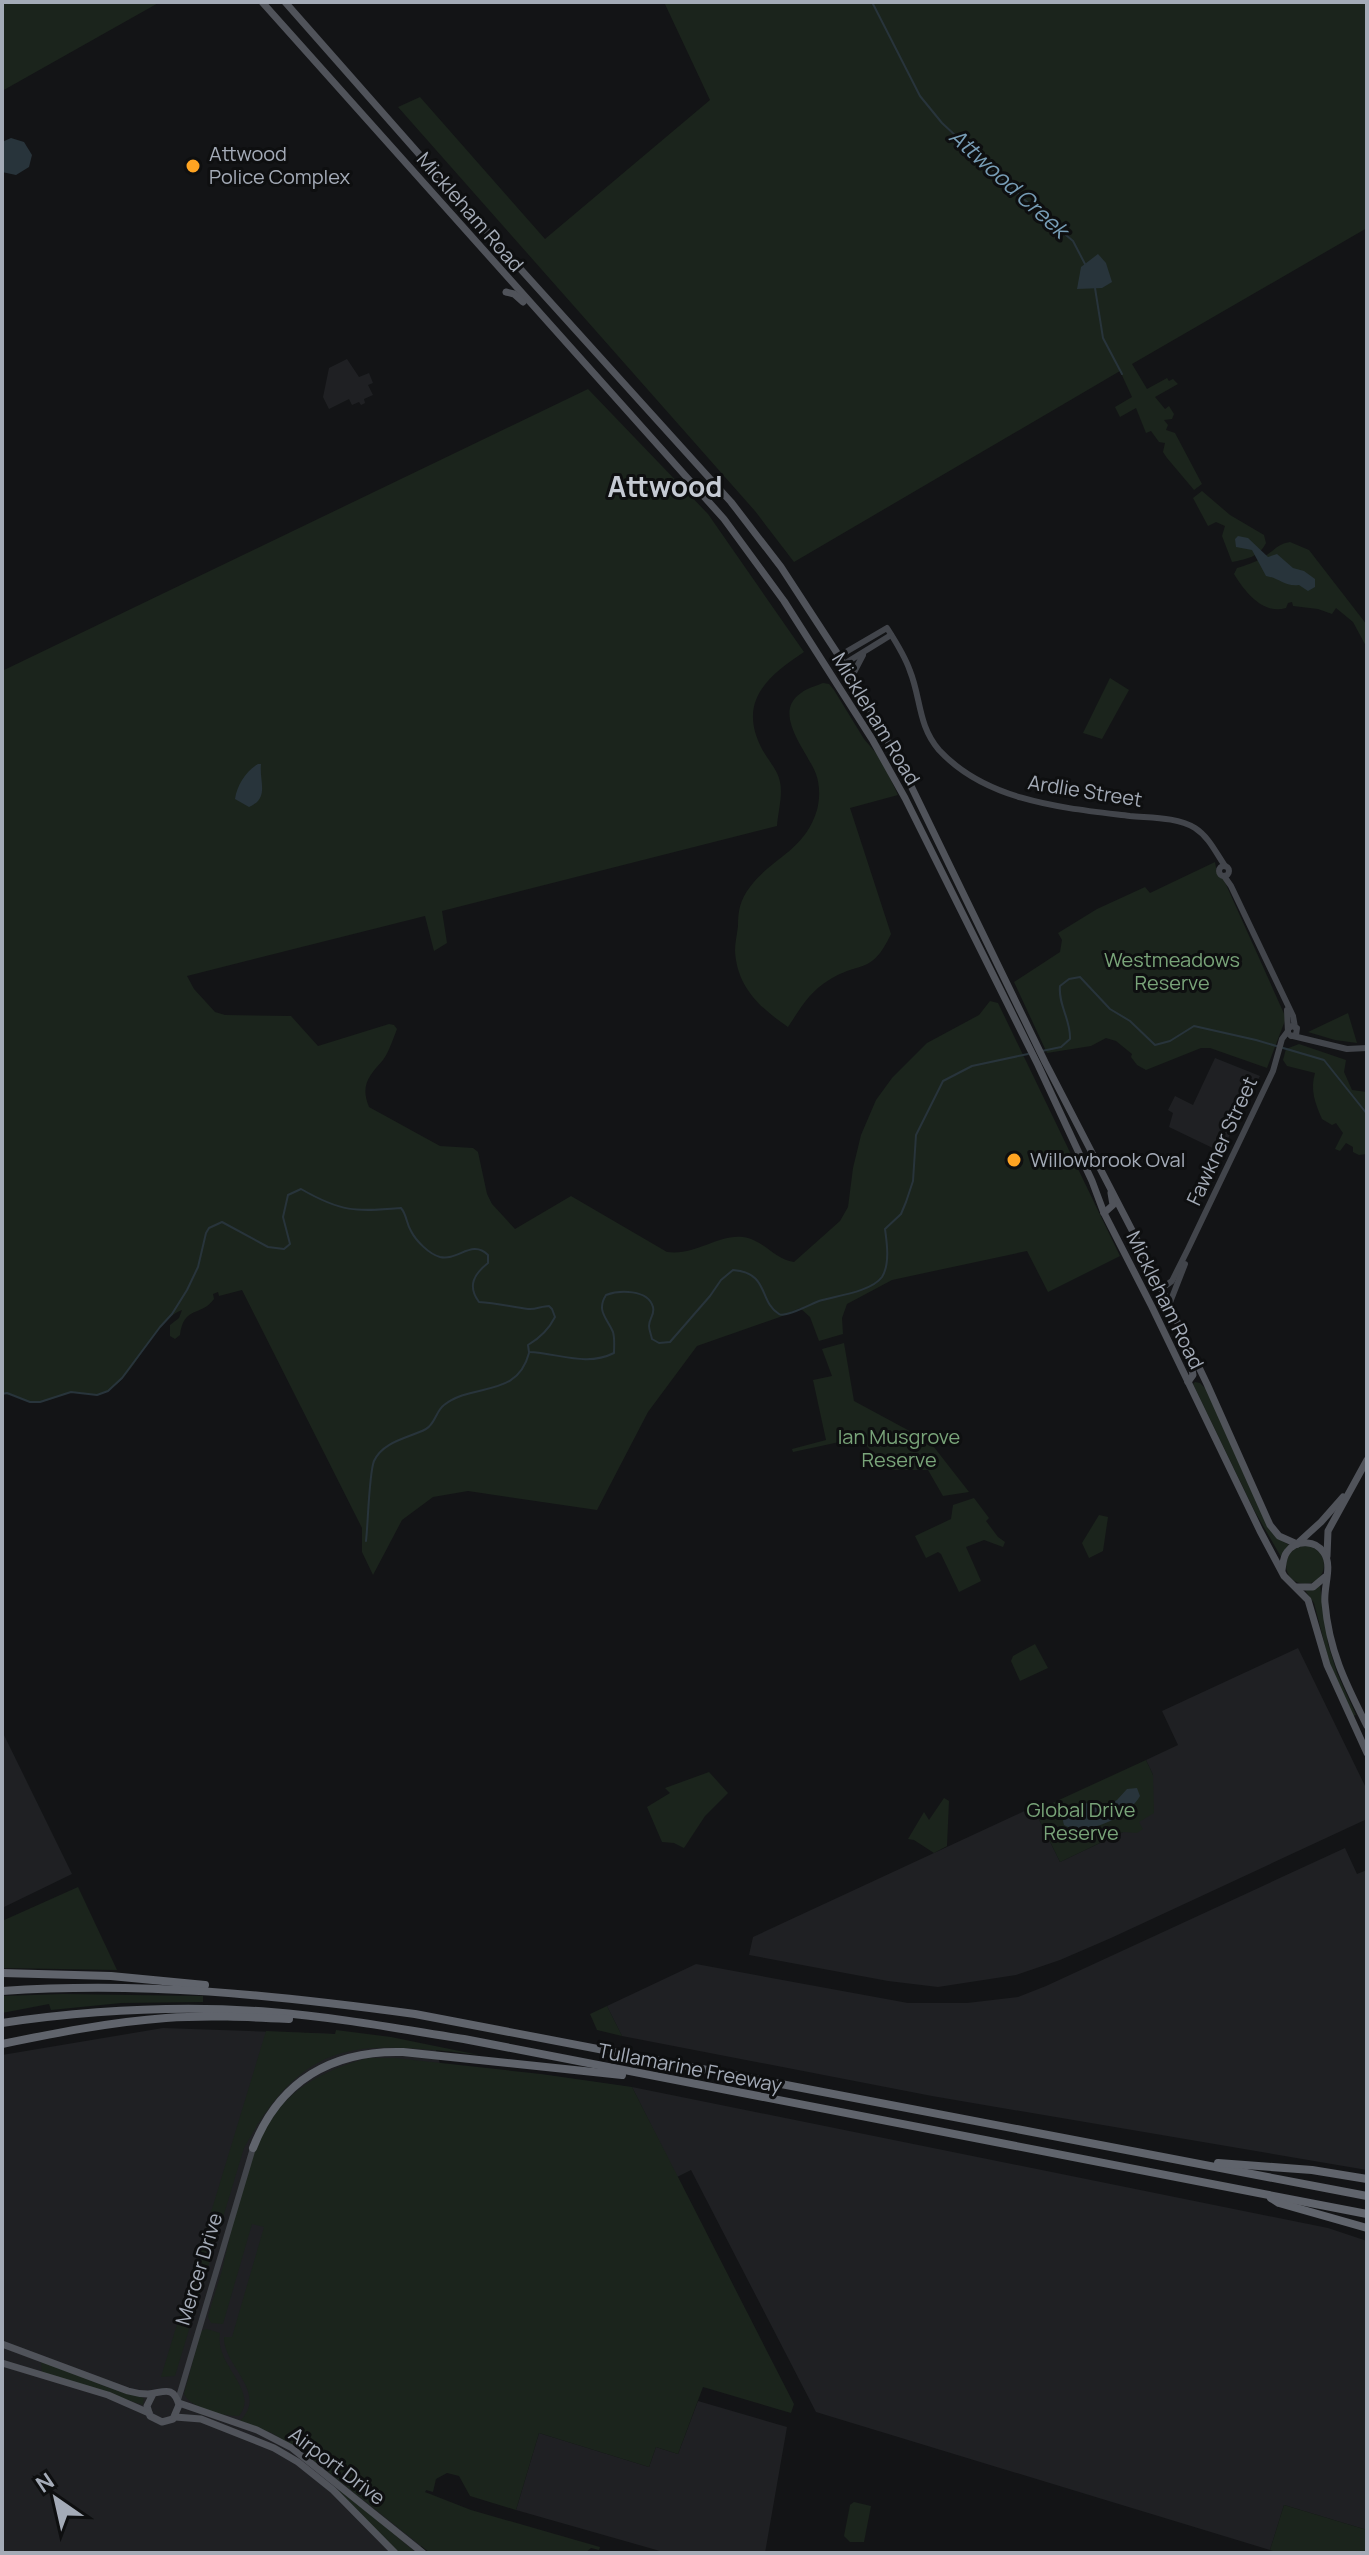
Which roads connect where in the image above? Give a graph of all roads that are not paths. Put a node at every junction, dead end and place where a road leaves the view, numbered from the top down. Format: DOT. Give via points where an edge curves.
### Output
graph roads {
  1 [pos="262,2"];
  2 [pos="285,2"];
  3 [pos="414,147"];
  4 [pos="395,151"];
  5 [pos="527,275"];
  6 [pos="512,284"];
  7 [pos="506,292"];
  8 [pos="529,304"];
  9 [pos="889,632"];
  10 [pos="865,652"];
  11 [pos="842,660"];
  12 [pos="825,665"];
  13 [pos="830,674"];
  14 [pos="852,676"];
  15 [pos="1292,1031"];
  16 [pos="1029,1038"];
  17 [pos="1367,1048"];
  18 [pos="1041,1063"];
  19 [pos="1074,1119"];
  20 [pos="1067,1128"];
  21 [pos="1110,1187"];
  22 [pos="1104,1213"];
  23 [pos="1124,1214"];
  24 [pos="1149,1263"];
  25 [pos="1175,1283"];
  26 [pos="1162,1291"];
  27 [pos="1148,1298"];
  28 [pos="1169,1305"];
  29 [pos="1185,1340"];
  30 [pos="1188,1382"];
  31 [pos="1207,1384"];
  32 [pos="1367,1460"];
  33 [pos="1355,1482"];
  34 [pos="1297,1544"];
  35 [pos="1327,1559"];
  36 [pos="1282,1572"];
  37 [pos="1327,1572"];
  38 [pos="1292,1584"];
  39 [pos="1367,1726"];
  40 [pos="1367,1753"];
  41 [pos="2,1973"];
  42 [pos="2,1991"];
  43 [pos="220,1991"];
  44 [pos="2,2023"];
  45 [pos="362,2023"];
  46 [pos="2,2044"];
  47 [pos="663,2079"];
  48 [pos="253,2148"];
  49 [pos="1205,2164"];
  50 [pos="1367,2179"];
  51 [pos="1263,2193"];
  52 [pos="1367,2196"];
  53 [pos="1367,2214"];
  54 [pos="1367,2228"];
  55 [pos="2,2344"];
  56 [pos="2,2363"];
  57 [pos="153,2394"];
  58 [pos="178,2401"];
  59 [pos="149,2413"];
  60 [pos="175,2417"];
  61 [pos="395,2553"];
  62 [pos="423,2553"];
  1 -- 4 [label="main road, Mickleham Road"];
  2 -- 3 [label="main road, Mickleham Road"];
  3 -- 4 [label="main road"];
  3 -- 5 [label="main road, Mickleham Road"];
  4 -- 6 [label="main road, Mickleham Road"];
  5 -- 6 [label="main road"];
  5 -- 11 [label="main road, Mickleham Road" via="741,514"];
  6 -- 8 [label="main road, Mickleham Road"];
  7 -- 8 [label="main road"];
  8 -- 12 [label="main road, Mickleham Road" via="724,519"];
  9 -- 10 [label="street"];
  9 -- 11 [label="street"];
  9 -- 15 [label="street, Ardlie Street" via="910,671 930,737 967,773 1030,801 1185,823 1204,834 1287,1006"];
  10 -- 11 [label="street"];
  10 -- 14 [label="street"];
  11 -- 12 [label="main road"];
  11 -- 13 [label="main road"];
  11 -- 14 [label="main road, Mickleham Road"];
  12 -- 13 [label="main road, Mickleham Road"];
  13 -- 16 [label="main road, Mickleham Road" via="892,773"];
  14 -- 16 [label="main road, Mickleham Road" via="896,755"];
  15 -- 17 [label="street" via="1347,1049"];
  15 -- 25 [label="street, Fawkner Street"];
  16 -- 18 [label="main road, Mickleham Road"];
  18 -- 19 [label="main road, Mickleham Road"];
  18 -- 20 [label="main road, Mickleham Road"];
  19 -- 20 [label="main road"];
  19 -- 21 [label="main road, Mickleham Road"];
  20 -- 22 [label="main road, Mickleham Road"];
  21 -- 22 [label="main road" via="1113,1205"];
  21 -- 23 [label="main road, Mickleham Road"];
  22 -- 23 [label="main road"];
  22 -- 27 [label="main road, Mickleham Road"];
  23 -- 24 [label="main road, Mickleham Road"];
  24 -- 25 [label="street" via="1160,1277"];
  24 -- 26 [label="main road, Mickleham Road"];
  25 -- 26 [label="street"];
  25 -- 28 [label="street, Fawkner Street"];
  26 -- 27 [label="main road"];
  26 -- 28 [label="main road, Mickleham Road"];
  27 -- 30 [label="main road, Mickleham Road"];
  28 -- 29 [label="main road, Mickleham Road"];
  29 -- 30 [label="main road" via="1193,1367"];
  29 -- 31 [label="main road, Mickleham Road"];
  30 -- 31 [label="main road"];
  30 -- 36 [label="main road, Mickleham Road"];
  31 -- 34 [label="main road, Mickleham Road" via="1270,1525"];
  32 -- 33 [label="main road"];
  33 -- 34 [label="main road"];
  33 -- 35 [label="main road" via="1328,1531"];
  34 -- 35 [label="main road" via="1316,1545"];
  34 -- 36 [label="main road" via="1287,1552"];
  35 -- 37 [label="main road"];
  36 -- 38 [label="main road"];
  37 -- 38 [label="main road" via="1313,1587"];
  37 -- 39 [label="main road" via="1331,1643"];
  38 -- 40 [label="main road" via="1310,1603 1327,1665"];
  41 -- 43 [label="highway" via="158,1980"];
  42 -- 43 [label="highway, Tullamarine Freeway"];
  43 -- 49 [label="highway, Tullamarine Freeway" via="415,2014"];
  44 -- 45 [label="highway, Tullamarine Freeway" via="189,2009"];
  45 -- 46 [label="highway" via="165,2018"];
  45 -- 47 [label="highway, Tullamarine Freeway"];
  47 -- 48 [label="highway" via="403,2052 368,2053 325,2066 297,2084 266,2119"];
  47 -- 51 [label="highway, Tullamarine Freeway"];
  48 -- 58 [label="street, Mercer Drive"];
  49 -- 50 [label="highway" via="1275,2166"];
  49 -- 52 [label="highway, Tullamarine Freeway"];
  51 -- 53 [label="highway, Tullamarine Freeway"];
  51 -- 54 [label="highway" via="1279,2203"];
  55 -- 57 [label="main road" via="113,2387"];
  56 -- 59 [label="main road"];
  57 -- 58 [label="main road" via="166,2391"];
  57 -- 59 [label="main road"];
  58 -- 60 [label="main road"];
  58 -- 62 [label="main road, Airport Drive" via="292,2448"];
  59 -- 60 [label="main road" via="162,2422"];
  60 -- 61 [label="main road, Airport Drive" via="201,2419 287,2455 333,2490"];
}
